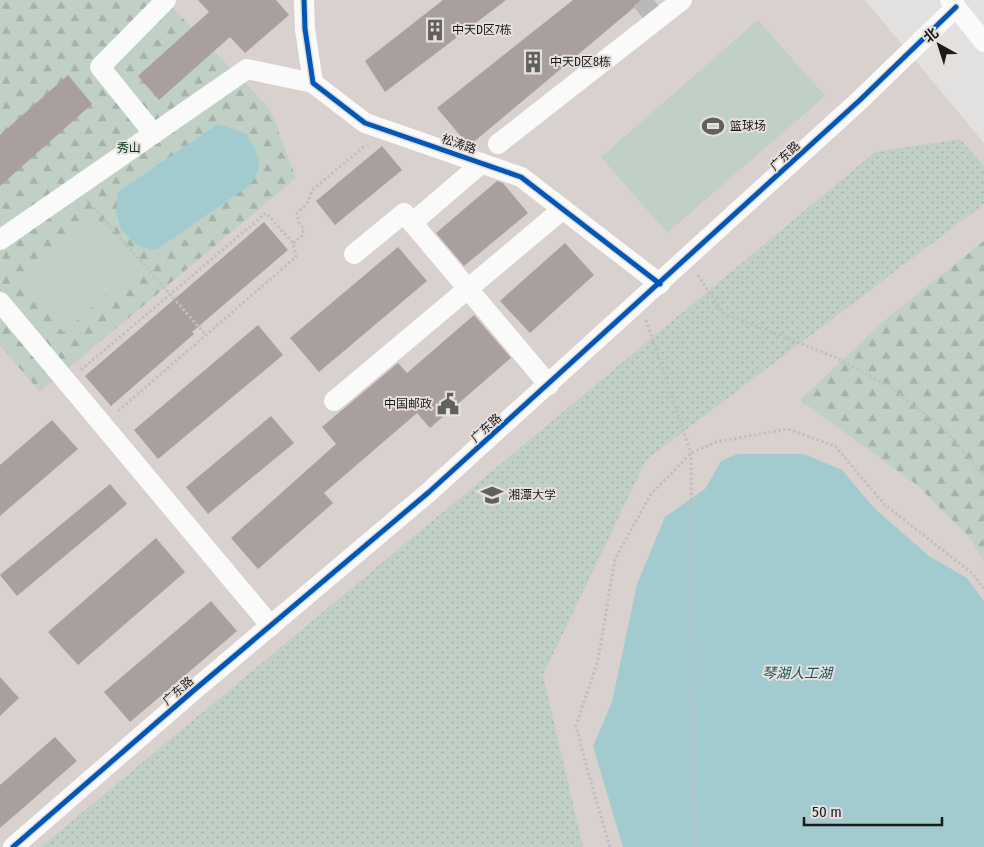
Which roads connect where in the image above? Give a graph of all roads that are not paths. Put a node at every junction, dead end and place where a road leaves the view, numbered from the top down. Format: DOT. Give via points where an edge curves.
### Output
graph roads {
  1 [pos="166,0"];
  2 [pos="304,0"];
  3 [pos="682,0"];
  4 [pos="954,4"];
  5 [pos="984,42"];
  6 [pos="313,83"];
  7 [pos="154,134"];
  8 [pos="498,144"];
  9 [pos="482,163"];
  10 [pos="563,209"];
  11 [pos="412,223"];
  12 [pos="0,240"];
  13 [pos="354,254"];
  14 [pos="660,284"];
  15 [pos="468,289"];
  16 [pos="0,302"];
  17 [pos="549,385"];
  18 [pos="334,401"];
  19 [pos="271,626"];
  20 [pos="13,847"];
  1 -- 7 [label="street" via="100,67"];
  2 -- 6 [label="street" via="304,29"];
  3 -- 8 [label="street"];
  4 -- 5 [label="street"];
  4 -- 14 [label="street, 广东路" via="860,100"];
  6 -- 7 [label="street" via="248,69"];
  6 -- 9 [label="street, 松涛路" via="365,123"];
  7 -- 12 [label="street"];
  9 -- 10 [label="street, 松涛路" via="521,177"];
  9 -- 11 [label="street"];
  10 -- 14 [label="street, 松涛路"];
  10 -- 15 [label="street"];
  11 -- 13 [label="street" via="404,213"];
  11 -- 15 [label="street"];
  14 -- 17 [label="street, 广东路"];
  15 -- 17 [label="street"];
  15 -- 18 [label="street"];
  16 -- 19 [label="street"];
  17 -- 19 [label="street, 广东路"];
  19 -- 20 [label="street, 广东路"];
}
